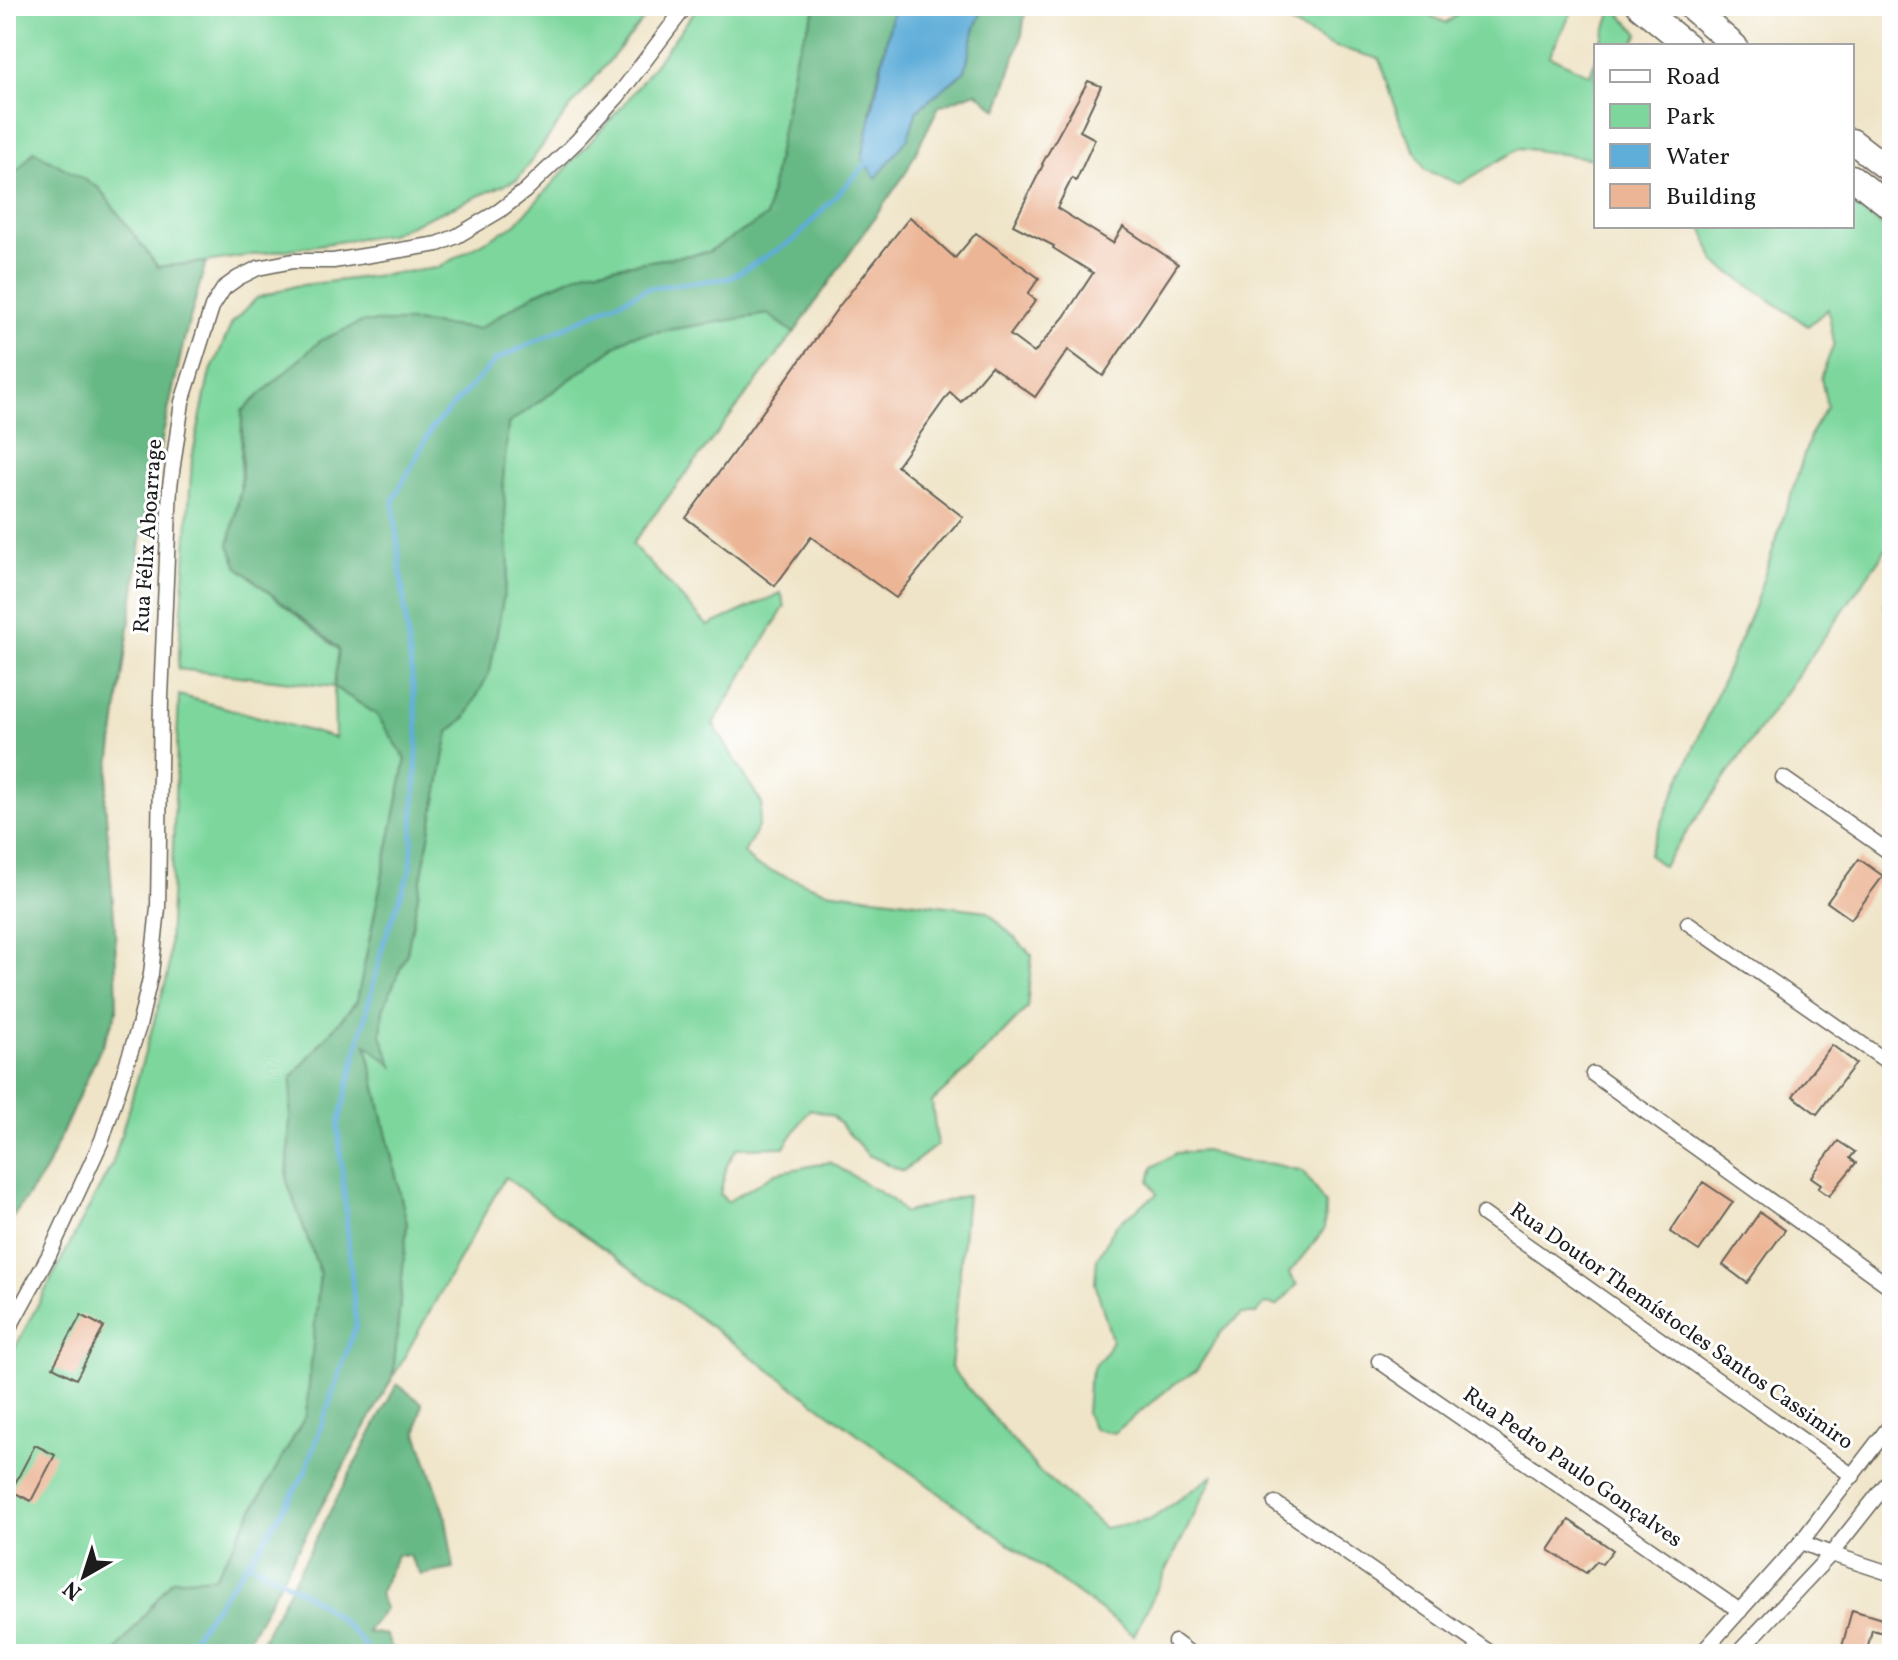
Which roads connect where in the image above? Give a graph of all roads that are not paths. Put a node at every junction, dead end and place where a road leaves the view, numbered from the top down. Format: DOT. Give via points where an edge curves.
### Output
graph roads {
  1 [pos="686,6"];
  2 [pos="1639,6"];
  3 [pos="1704,10"];
  4 [pos="1686,44"];
  5 [pos="1733,44"];
  6 [pos="1854,143"];
  7 [pos="1892,172"];
  8 [pos="1854,179"];
  9 [pos="1892,208"];
  10 [pos="1783,778"];
  11 [pos="1892,854"];
  12 [pos="1688,923"];
  13 [pos="1892,1065"];
  14 [pos="1593,1074"];
  15 [pos="1483,1214"];
  16 [pos="1892,1288"];
  17 [pos="6,1334"];
  18 [pos="1379,1361"];
  19 [pos="1892,1423"];
  20 [pos="1853,1476"];
  21 [pos="1892,1477"];
  22 [pos="1275,1503"];
  23 [pos="1801,1542"];
  24 [pos="1831,1554"];
  25 [pos="1892,1574"];
  26 [pos="1740,1611"];
  27 [pos="1175,1642"];
  28 [pos="1191,1654"];
  29 [pos="1492,1654"];
  30 [pos="1701,1654"];
  31 [pos="1737,1654"];
  1 -- 17 [label="street, Rua Félix Aboarrage" via="578,140 499,211 438,244 258,268 224,288 212,307 182,402 170,486 158,908 151,974 102,1140"];
  2 -- 4 [label="main road"];
  3 -- 5 [label="main road"];
  6 -- 7 [label="main road"];
  8 -- 9 [label="main road"];
  10 -- 11 [label="street"];
  12 -- 13 [label="street"];
  14 -- 16 [label="street"];
  15 -- 20 [label="street, Rua Doutor Themístocles Santos Cassimiro"];
  18 -- 26 [label="street, Rua Pedro Paulo Gonçalves"];
  19 -- 20 [label="street"];
  20 -- 23 [label="street"];
  21 -- 24 [label="street"];
  22 -- 29 [label="street"];
  23 -- 24 [label="street"];
  23 -- 26 [label="street"];
  24 -- 25 [label="street"];
  24 -- 31 [label="street"];
  26 -- 30 [label="street"];
  27 -- 28 [label="street"];
}
